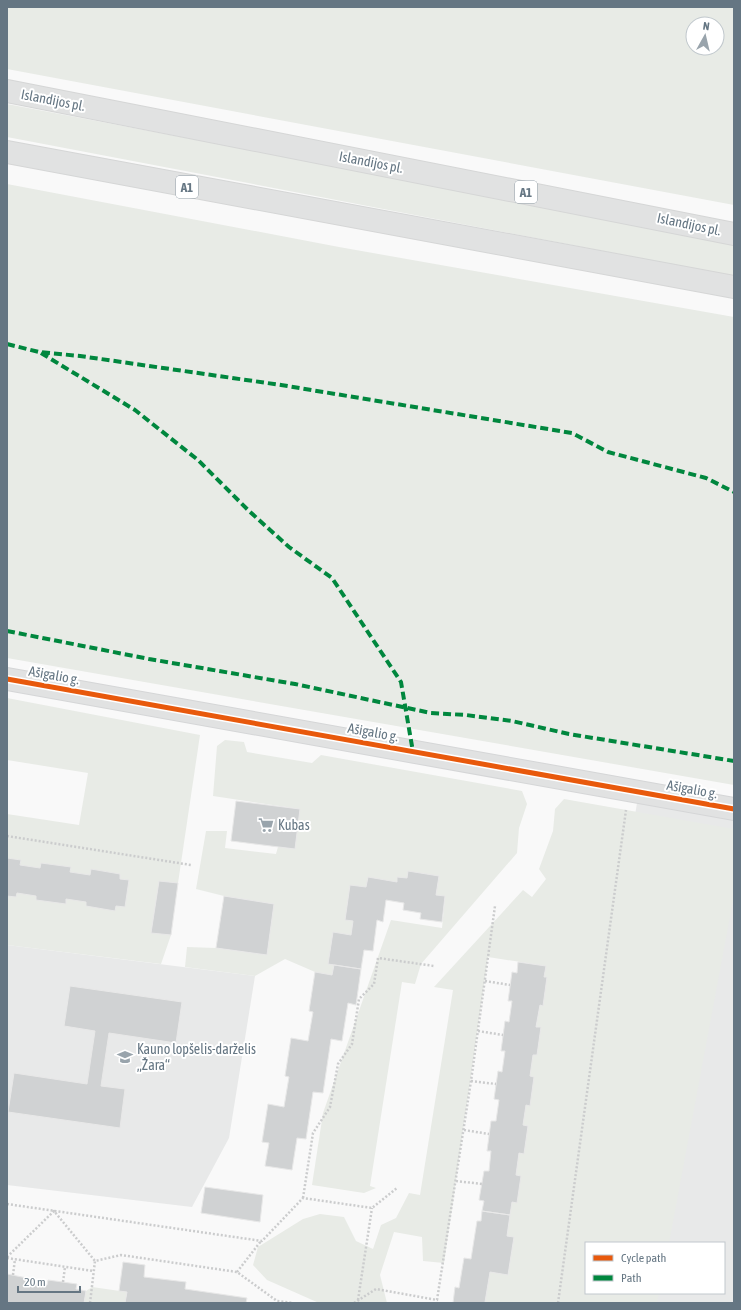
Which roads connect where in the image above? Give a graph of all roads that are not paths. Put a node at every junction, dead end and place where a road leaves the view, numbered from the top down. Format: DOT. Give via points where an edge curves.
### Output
graph roads {
  1 [pos="7,91"];
  2 [pos="7,152"];
  3 [pos="734,234"];
  4 [pos="734,286"];
  5 [pos="7,679"];
  6 [pos="734,809"];
  1 -- 3 [label="main road, Islandijos pl. / A1"];
  2 -- 4 [label="main road, A1"];
  5 -- 6 [label="main road, Ašigalio g."];
}
